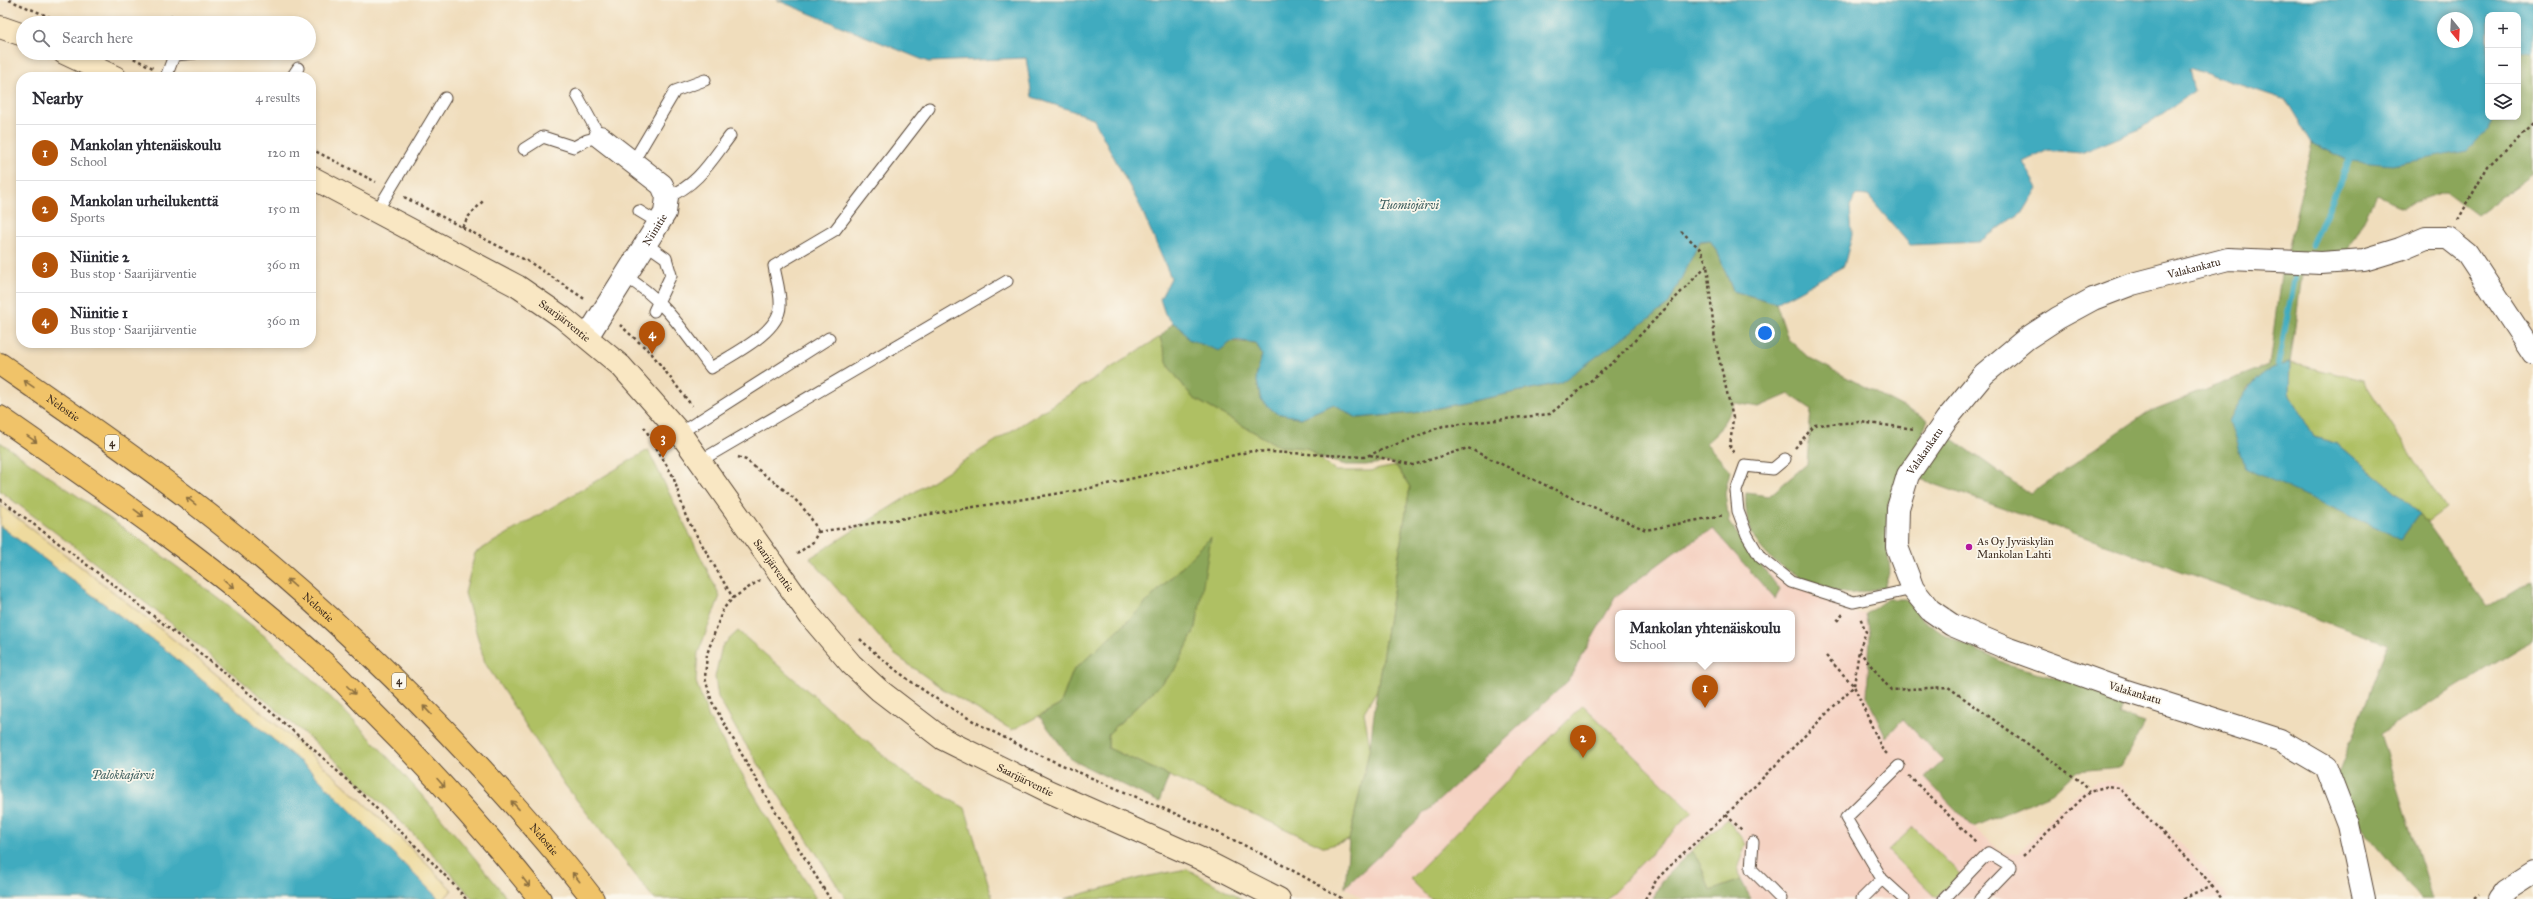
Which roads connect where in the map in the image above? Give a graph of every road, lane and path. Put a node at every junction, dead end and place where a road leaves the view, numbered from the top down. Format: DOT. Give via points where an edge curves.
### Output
graph roads {
  1 [pos="9,0"];
  2 [pos="47,16"];
  3 [pos="0,27"];
  4 [pos="16,33"];
  5 [pos="79,60"];
  6 [pos="137,60"];
  7 [pos="173,60"];
  8 [pos="104,72"];
  9 [pos="159,72"];
  10 [pos="168,72"];
  11 [pos="705,80"];
  12 [pos="577,95"];
  13 [pos="445,98"];
  14 [pos="929,108"];
  15 [pos="2533,124"];
  16 [pos="730,136"];
  17 [pos="600,137"];
  18 [pos="524,149"];
  19 [pos="316,152"];
  20 [pos="633,162"];
  21 [pos="316,180"];
  22 [pos="390,189"];
  23 [pos="667,197"];
  24 [pos="484,200"];
  25 [pos="377,211"];
  26 [pos="639,211"];
  27 [pos="659,224"];
  28 [pos="462,227"];
  29 [pos="1681,231"];
  30 [pos="2448,238"];
  31 [pos="646,244"];
  32 [pos="1707,265"];
  33 [pos="625,277"];
  34 [pos="1007,281"];
  35 [pos="655,307"];
  36 [pos="604,311"];
  37 [pos="587,337"];
  38 [pos="829,338"];
  39 [pos="2533,353"];
  40 [pos="0,364"];
  41 [pos="0,416"];
  42 [pos="640,421"];
  43 [pos="701,421"];
  44 [pos="1938,431"];
  45 [pos="680,433"];
  46 [pos="719,448"];
  47 [pos="1370,455"];
  48 [pos="1785,459"];
  49 [pos="700,460"];
  50 [pos="1745,466"];
  51 [pos="0,499"];
  52 [pos="1738,511"];
  53 [pos="818,532"];
  54 [pos="797,554"];
  55 [pos="766,576"];
  56 [pos="1913,589"];
  57 [pos="733,598"];
  58 [pos="1854,602"];
  59 [pos="858,637"];
  60 [pos="1859,650"];
  61 [pos="1826,656"];
  62 [pos="1854,686"];
  63 [pos="1899,766"];
  64 [pos="2090,792"];
  65 [pos="1726,815"];
  66 [pos="1741,830"];
  67 [pos="1752,842"];
  68 [pos="1988,853"];
  69 [pos="2011,867"];
  70 [pos="2533,873"];
  71 [pos="1882,878"];
  72 [pos="2213,886"];
  73 [pos="1778,898"];
  74 [pos="466,899"];
  75 [pos="540,899"];
  76 [pos="593,899"];
  77 [pos="830,899"];
  78 [pos="1279,899"];
  79 [pos="1343,899"];
  80 [pos="1645,899"];
  81 [pos="1862,899"];
  82 [pos="1904,899"];
  83 [pos="1944,899"];
  84 [pos="1980,899"];
  85 [pos="2183,899"];
  86 [pos="2222,899"];
  87 [pos="2364,899"];
  88 [pos="2499,899"];
  1 -- 2 [label="path"];
  3 -- 4 [label="main road"];
  5 -- 8 [label="main road"];
  6 -- 9 [label="path"];
  7 -- 10 [label="lane"];
  11 -- 20 [label="lane" via="675,91"];
  12 -- 17 [label="lane"];
  13 -- 22 [label="lane"];
  14 -- 35 [label="lane" via="835,230 774,266 780,307 775,321 766,333 711,368 684,331"];
  15 -- 30 [label="path" via="2488,166"];
  16 -- 23 [label="lane" via="697,179 683,191"];
  17 -- 18 [label="lane" via="574,147 543,137"];
  17 -- 20 [label="street, Niinitie"];
  19 -- 22 [label="path"];
  20 -- 23 [label="street, Niinitie" via="662,185"];
  21 -- 25 [label="main road, Saarijärventie"];
  22 -- 25 [label="lane"];
  22 -- 28 [label="path"];
  23 -- 27 [label="street, Niinitie" via="665,213"];
  24 -- 28 [label="path"];
  25 -- 37 [label="main road, Saarijärventie" via="517,286"];
  26 -- 27 [label="lane"];
  27 -- 31 [label="street, Niinitie"];
  28 -- 36 [label="path" via="531,263"];
  29 -- 32 [label="path" via="1701,250"];
  30 -- 39 [label="street" via="2467,253"];
  30 -- 44 [label="street, Valakankatu" via="2426,238 2364,260 2321,263 2228,259 2132,284 2092,299 2026,339 1984,374"];
  31 -- 33 [label="street, Niinitie"];
  31 -- 35 [label="lane" via="666,258 671,275"];
  32 -- 47 [label="path" via="1617,359 1550,414 1442,426"];
  32 -- 50 [label="path" via="1715,341 1732,418 1730,448"];
  33 -- 35 [label="lane" via="649,293"];
  33 -- 36 [label="street, Niinitie"];
  34 -- 46 [label="lane"];
  36 -- 37 [label="street, Niinitie"];
  36 -- 43 [label="path" via="652,354"];
  37 -- 45 [label="main road, Saarijärventie" via="621,366"];
  38 -- 43 [label="lane" via="742,389"];
  76 -- 40 [label="highway, Nelostie / 4, one-way" via="530,821 411,693 368,651 222,525 159,476"];
  41 -- 75 [label="highway, one-way" via="199,559 323,663 430,770 508,858"];
  42 -- 57 [label="path" via="673,476 686,517"];
  43 -- 45 [label="lane"];
  44 -- 48 [label="path" via="1860,422 1815,425"];
  44 -- 56 [label="street, Valakankatu" via="1908,475 1898,508 1897,547"];
  45 -- 49 [label="main road, Saarijärventie"];
  46 -- 49 [label="lane"];
  46 -- 53 [label="path" via="746,460 796,502 812,517"];
  47 -- 52 [label="path" via="1413,465 1468,448 1646,530"];
  47 -- 53 [label="path" via="1364,457 1252,451 1086,489"];
  48 -- 50 [label="lane" via="1773,469"];
  49 -- 78 [label="main road, Saarijärventie" via="810,616 851,664 879,690 943,739 1048,791 1199,858"];
  50 -- 52 [label="lane" via="1736,491"];
  51 -- 74 [label="path" via="158,618 284,722 351,783"];
  52 -- 58 [label="lane" via="1747,535 1760,557 1791,582"];
  53 -- 54 [label="path" via="813,542"];
  55 -- 57 [label="path"];
  56 -- 58 [label="lane"];
  56 -- 87 [label="street, Valakankatu" via="1930,610 1952,625 2009,649 2123,690 2280,740 2326,767 2348,824"];
  57 -- 77 [label="path" via="723,609 707,654 705,678 712,702"];
  58 -- 60 [label="path" via="1866,632"];
  59 -- 79 [label="path" via="886,664 941,703 1001,738 1205,826"];
  60 -- 62 [label="path"];
  60 -- 64 [label="path" via="1891,690 1948,687 2080,782"];
  61 -- 62 [label="path"];
  62 -- 63 [label="path" via="1882,749"];
  62 -- 65 [label="path"];
  63 -- 68 [label="path"];
  63 -- 71 [label="lane" via="1846,818"];
  64 -- 69 [label="path"];
  64 -- 72 [label="path" via="2109,786 2119,788"];
  65 -- 66 [label="path"];
  65 -- 80 [label="path" via="1657,879"];
  67 -- 73 [label="lane" via="1751,869"];
  68 -- 69 [label="lane"];
  68 -- 83 [label="lane"];
  69 -- 84 [label="lane"];
  70 -- 88 [label="street" via="2505,891"];
  71 -- 81 [label="lane"];
  71 -- 82 [label="lane"];
  72 -- 85 [label="path"];
  72 -- 86 [label="path"];
}
